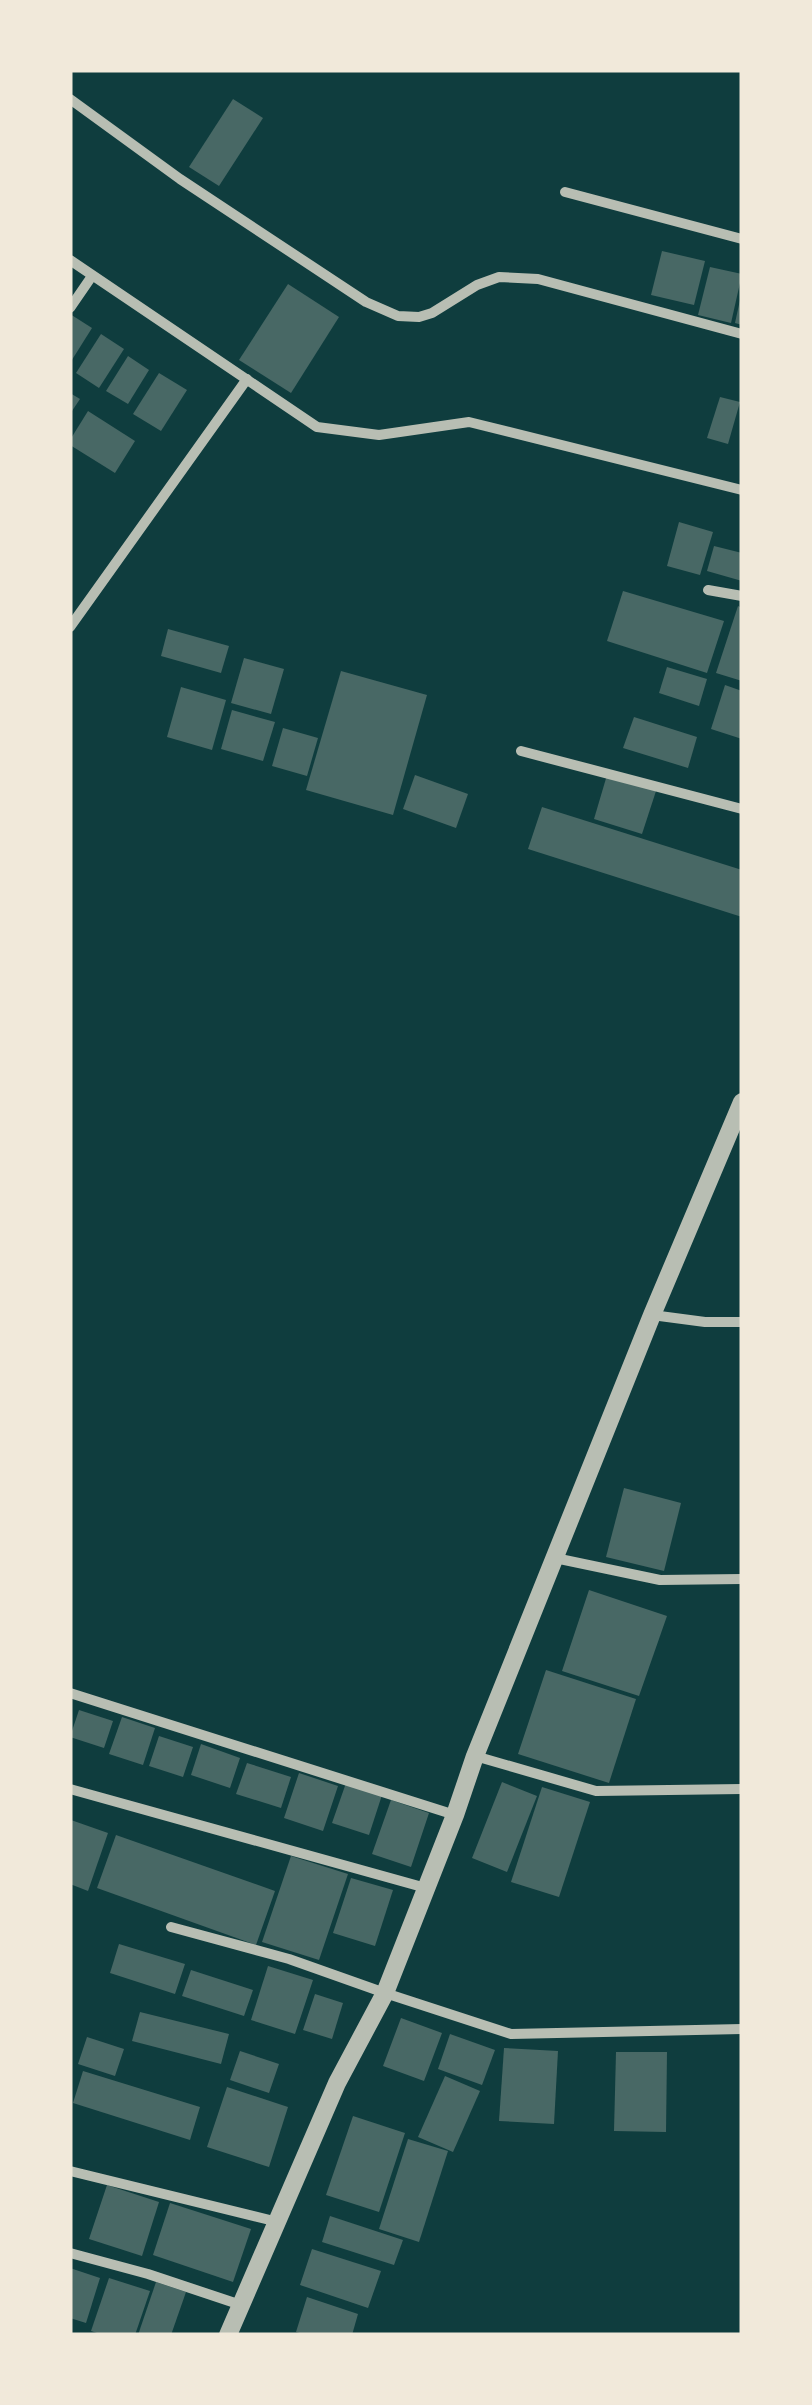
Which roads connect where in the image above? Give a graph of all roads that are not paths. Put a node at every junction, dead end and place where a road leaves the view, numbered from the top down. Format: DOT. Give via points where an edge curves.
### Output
graph roads {
  1 [pos="70,99"];
  2 [pos="565,192"];
  3 [pos="742,239"];
  4 [pos="70,260"];
  5 [pos="92,276"];
  6 [pos="70,308"];
  7 [pos="742,334"];
  8 [pos="247,379"];
  9 [pos="742,490"];
  10 [pos="708,590"];
  11 [pos="742,596"];
  12 [pos="70,627"];
  13 [pos="521,751"];
  14 [pos="742,809"];
  15 [pos="742,1102"];
  16 [pos="652,1315"];
  17 [pos="742,1322"];
  18 [pos="555,1558"];
  19 [pos="742,1579"];
  20 [pos="70,1694"];
  21 [pos="475,1756"];
  22 [pos="70,1789"];
  23 [pos="742,1789"];
  24 [pos="455,1816"];
  25 [pos="426,1888"];
  26 [pos="170,1928"];
  27 [pos="385,1993"];
  28 [pos="742,2028"];
  29 [pos="70,2172"];
  30 [pos="278,2222"];
  31 [pos="70,2253"];
  32 [pos="241,2305"];
  33 [pos="228,2335"];
  1 -- 7 [label="street" via="180,180 366,302 398,316 432,313 499,278 538,279"];
  2 -- 3 [label="street"];
  4 -- 5 [label="street"];
  5 -- 6 [label="street"];
  5 -- 8 [label="street"];
  8 -- 9 [label="street" via="317,426 379,435 469,422"];
  8 -- 12 [label="street"];
  10 -- 11 [label="street"];
  13 -- 14 [label="street"];
  15 -- 16 [label="street"];
  16 -- 17 [label="street"];
  16 -- 18 [label="street"];
  18 -- 19 [label="street" via="660,1580"];
  18 -- 21 [label="street"];
  20 -- 24 [label="street"];
  21 -- 23 [label="street" via="596,1791"];
  21 -- 24 [label="street"];
  22 -- 25 [label="street"];
  24 -- 25 [label="street"];
  25 -- 27 [label="street"];
  26 -- 27 [label="street"];
  27 -- 28 [label="street" via="511,2034"];
  27 -- 30 [label="street" via="337,2082"];
  29 -- 30 [label="street"];
  30 -- 32 [label="street"];
  31 -- 32 [label="street"];
  32 -- 33 [label="street"];
}
